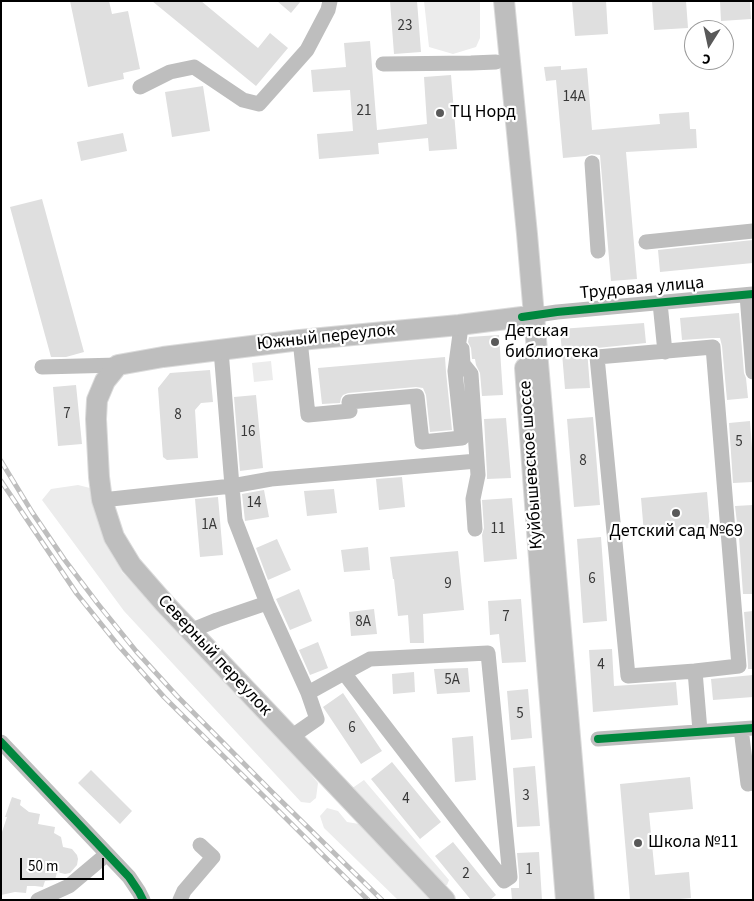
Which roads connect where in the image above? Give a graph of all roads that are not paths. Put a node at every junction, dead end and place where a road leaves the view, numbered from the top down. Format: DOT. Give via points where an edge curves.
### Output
graph roads {
  1 [pos="330,1"];
  2 [pos="490,1"];
  3 [pos="504,1"];
  4 [pos="496,62"];
  5 [pos="383,64"];
  6 [pos="140,87"];
  7 [pos="592,163"];
  8 [pos="753,231"];
  9 [pos="646,242"];
  10 [pos="598,251"];
  11 [pos="750,294"];
  12 [pos="660,303"];
  13 [pos="528,316"];
  14 [pos="460,330"];
  15 [pos="300,340"];
  16 [pos="221,350"];
  17 [pos="665,352"];
  18 [pos="118,365"];
  19 [pos="42,367"];
  20 [pos="753,372"];
  21 [pos="477,461"];
  22 [pos="232,486"];
  23 [pos="102,500"];
  24 [pos="475,529"];
  25 [pos="267,603"];
  26 [pos="190,631"];
  27 [pos="695,671"];
  28 [pos="344,673"];
  29 [pos="308,693"];
  30 [pos="747,728"];
  31 [pos="700,731"];
  32 [pos="291,737"];
  33 [pos="598,739"];
  34 [pos="1,742"];
  35 [pos="573,757"];
  36 [pos="753,783"];
  37 [pos="200,845"];
  38 [pos="107,854"];
  39 [pos="38,900"];
  40 [pos="143,900"];
  41 [pos="180,900"];
  42 [pos="445,900"];
  43 [pos="566,900"];
  44 [pos="584,900"];
  45 [pos="595,900"];
  1 -- 6 [label="street" via="307,50 259,104 243,100 194,67 170,72"];
  2 -- 4 [label="main road, Куйбышевское шоссе"];
  3 -- 13 [label="main road, Куйбышевское шоссе" via="524,198"];
  4 -- 5 [label="street"];
  4 -- 13 [label="main road, Куйбышевское шоссе"];
  7 -- 10 [label="street"];
  8 -- 9 [label="street"];
  11 -- 12 [label="street, Трудовая улица"];
  11 -- 20 [label="street"];
  12 -- 13 [label="street, Трудовая улица"];
  12 -- 17 [label="street"];
  13 -- 14 [label="main road, Южный переулок"];
  13 -- 35 [label="main road, Куйбышевское шоссе"];
  13 -- 43 [label="main road, Куйбышевское шоссе" via="543,620"];
  14 -- 15 [label="main road, Южный переулок"];
  14 -- 15 [label="street" via="455,371 462,438 422,442 417,396 349,402 350,411 308,415"];
  14 -- 21 [label="street" via="463,364 471,374"];
  15 -- 16 [label="main road, Южный переулок"];
  16 -- 18 [label="main road, Южный переулок"];
  16 -- 22 [label="street"];
  17 -- 27 [label="street" via="713,347 739,666"];
  17 -- 27 [label="street" via="597,356 628,676"];
  18 -- 19 [label="street"];
  18 -- 23 [label="main road, Северный переулок" via="97,400"];
  21 -- 22 [label="street" via="271,478"];
  21 -- 24 [label="street" via="473,499"];
  22 -- 23 [label="street"];
  22 -- 25 [label="street" via="235,520"];
  23 -- 26 [label="main road, Северный переулок" via="114,537 131,565"];
  25 -- 26 [label="street"];
  25 -- 29 [label="street"];
  26 -- 32 [label="main road, Северный переулок"];
  27 -- 31 [label="street"];
  28 -- 28 [label="street" via="370,659 488,647 510,877 504,881"];
  28 -- 29 [label="street"];
  29 -- 32 [label="street" via="317,719"];
  30 -- 31 [label="street"];
  30 -- 36 [label="street" via="748,784"];
  31 -- 33 [label="street"];
  32 -- 42 [label="main road, Северный переулок"];
  34 -- 38 [label="street"];
  35 -- 44 [label="main road, Куйбышевское шоссе"];
  35 -- 45 [label="main road, Куйбышевское шоссе"];
  37 -- 41 [label="street" via="213,856"];
  38 -- 39 [label="street" via="69,886"];
  38 -- 40 [label="street" via="129,877"];
}
